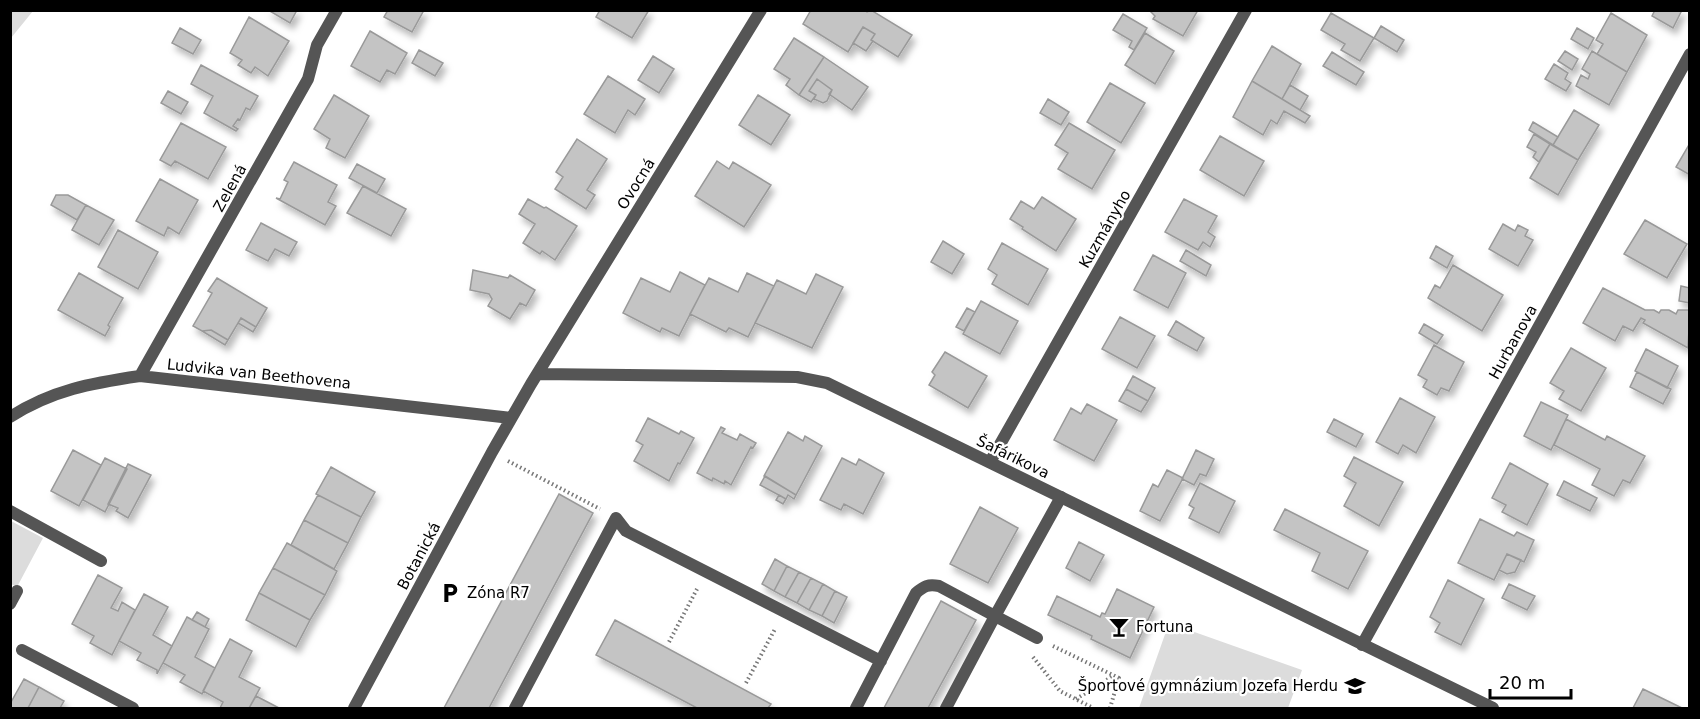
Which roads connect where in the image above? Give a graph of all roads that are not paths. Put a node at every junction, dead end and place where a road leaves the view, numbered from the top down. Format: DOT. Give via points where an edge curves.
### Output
graph roads {
  1 [pos="336,10"];
  2 [pos="761,10"];
  3 [pos="1246,10"];
  4 [pos="1689,54"];
  5 [pos="537,374"];
  6 [pos="140,376"];
  7 [pos="10,417"];
  8 [pos="511,418"];
  9 [pos="990,462"];
  10 [pos="1061,497"];
  11 [pos="10,511"];
  12 [pos="101,561"];
  13 [pos="17,591"];
  14 [pos="10,604"];
  15 [pos="994,616"];
  16 [pos="1037,638"];
  17 [pos="1362,645"];
  18 [pos="22,650"];
  19 [pos="881,661"];
  20 [pos="133,708"];
  21 [pos="354,708"];
  22 [pos="515,708"];
  23 [pos="856,708"];
  24 [pos="946,708"];
  25 [pos="1493,708"];
  1 -- 6 [label="street, Zelená" via="317,45 308,79"];
  2 -- 5 [label="street, Ovocná"];
  3 -- 9 [label="street, Kuzmányho"];
  4 -- 17 [label="street, Hurbanova"];
  5 -- 8 [label="street"];
  5 -- 9 [label="street, Šafárikova" via="812,379"];
  6 -- 7 [label="street, Ludvika van Beethovena" via="93,382 60,392"];
  6 -- 8 [label="street, Ludvika van Beethovena"];
  8 -- 21 [label="street, Botanická"];
  9 -- 10 [label="street, Šafárikova"];
  10 -- 15 [label="street" via="1025,570"];
  10 -- 17 [label="street, Šafárikova"];
  11 -- 12 [label="street"];
  13 -- 14 [label="street"];
  15 -- 16 [label="street"];
  15 -- 19 [label="street" via="939,586 924,586 916,593"];
  15 -- 24 [label="street"];
  17 -- 25 [label="street, Šafárikova"];
  18 -- 20 [label="street"];
  19 -- 22 [label="street" via="626,531 616,518"];
  19 -- 23 [label="street"];
}
